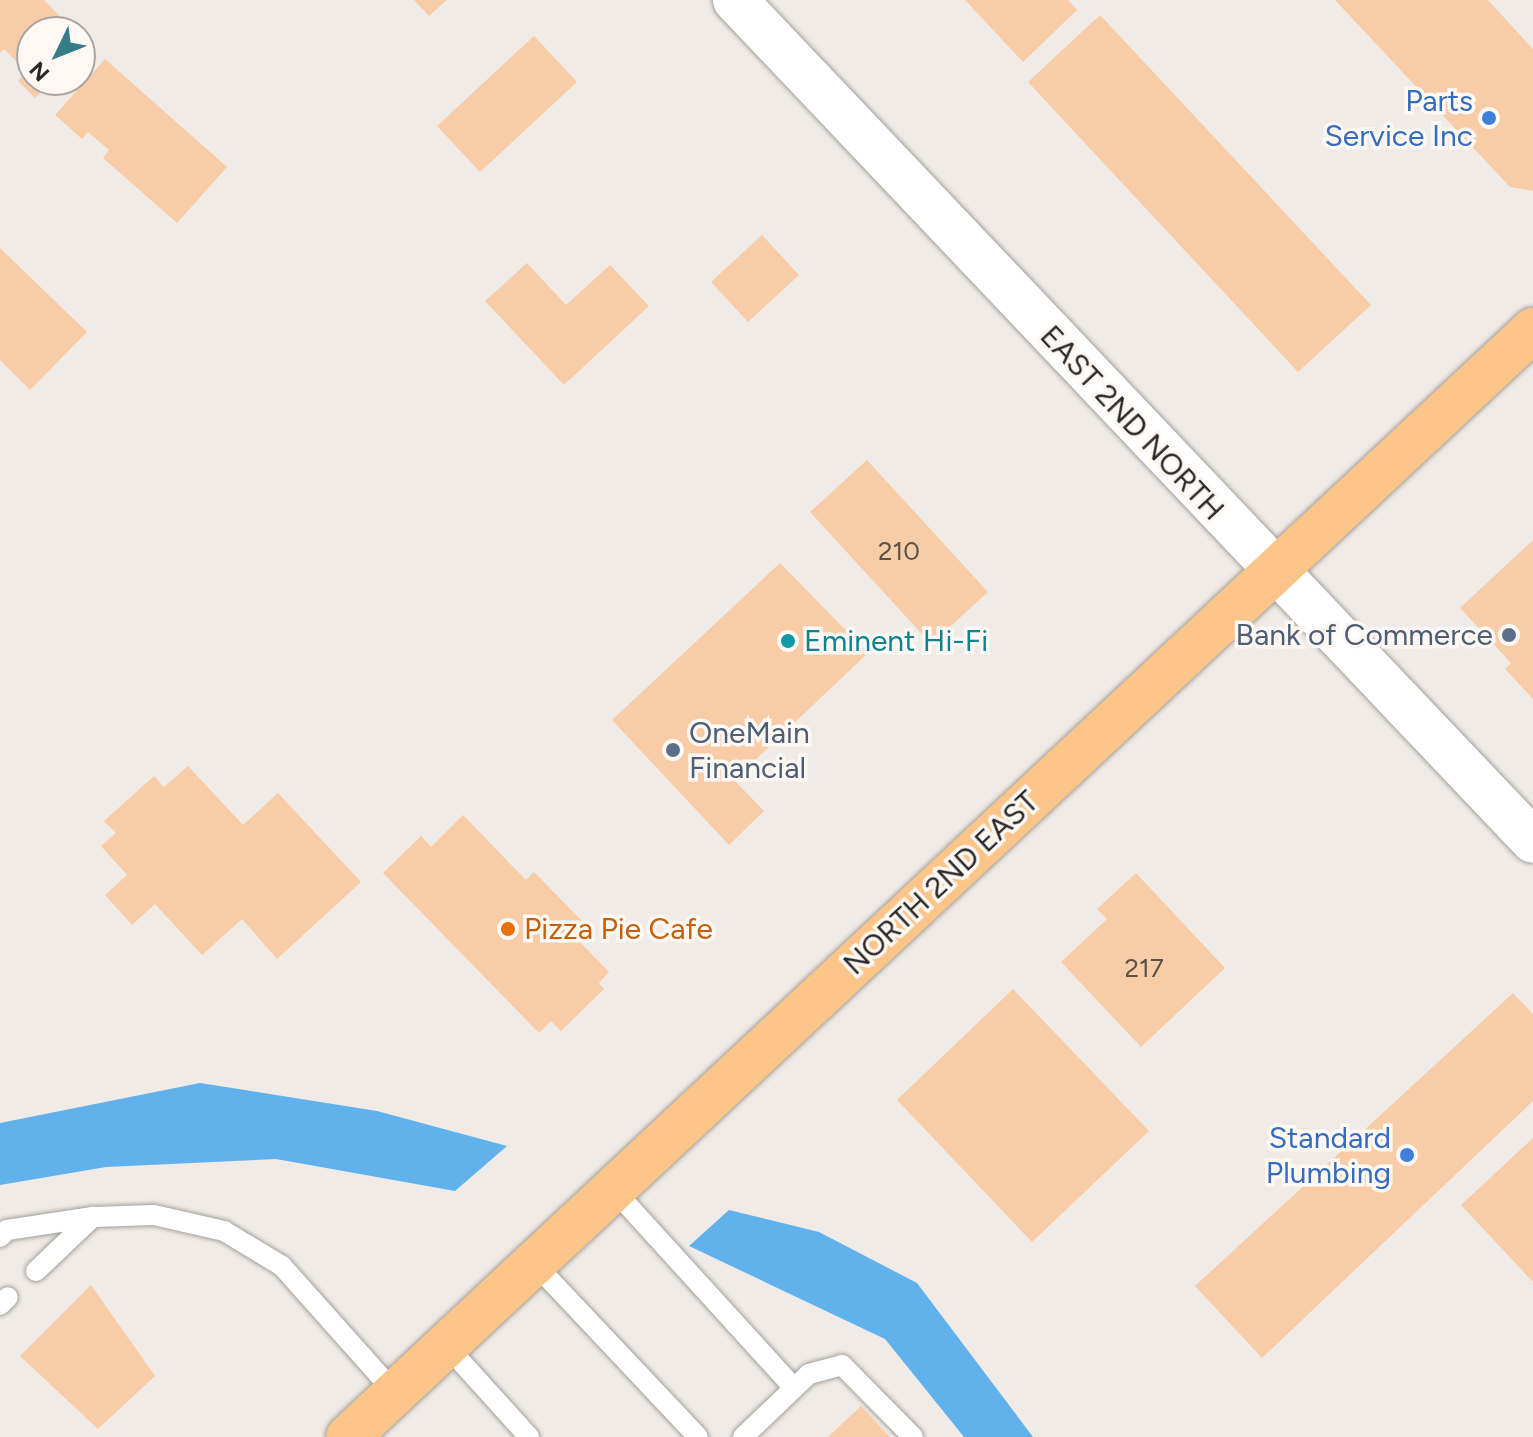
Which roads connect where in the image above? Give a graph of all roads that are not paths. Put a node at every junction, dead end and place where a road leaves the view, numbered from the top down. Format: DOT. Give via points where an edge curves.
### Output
graph roads {
  1 [pos="735,0"];
  2 [pos="1533,330"];
  3 [pos="1275,572"];
  4 [pos="1533,841"];
  5 [pos="613,1189"];
  6 [pos="93,1217"];
  7 [pos="0,1237"];
  8 [pos="534,1263"];
  9 [pos="36,1271"];
  10 [pos="446,1345"];
  11 [pos="794,1388"];
  12 [pos="395,1393"];
  13 [pos="528,1436"];
  14 [pos="348,1437"];
  15 [pos="698,1437"];
  16 [pos="743,1437"];
  17 [pos="913,1437"];
  1 -- 3 [label="street, EAST 2ND NORTH"];
  2 -- 3 [label="main road, NORTH 2ND EAST"];
  3 -- 4 [label="street, EAST 2ND NORTH"];
  3 -- 5 [label="main road, NORTH 2ND EAST"];
  5 -- 8 [label="main road, NORTH 2ND EAST"];
  5 -- 11 [label="lane"];
  6 -- 7 [label="lane" via="7,1230"];
  6 -- 9 [label="lane"];
  6 -- 12 [label="lane" via="154,1215 224,1231 282,1266"];
  8 -- 10 [label="main road, NORTH 2ND EAST"];
  8 -- 15 [label="lane"];
  10 -- 12 [label="main road, NORTH 2ND EAST"];
  10 -- 13 [label="lane"];
  11 -- 16 [label="lane"];
  11 -- 17 [label="lane" via="809,1374 842,1365"];
  12 -- 14 [label="main road, NORTH 2ND EAST"];
}
